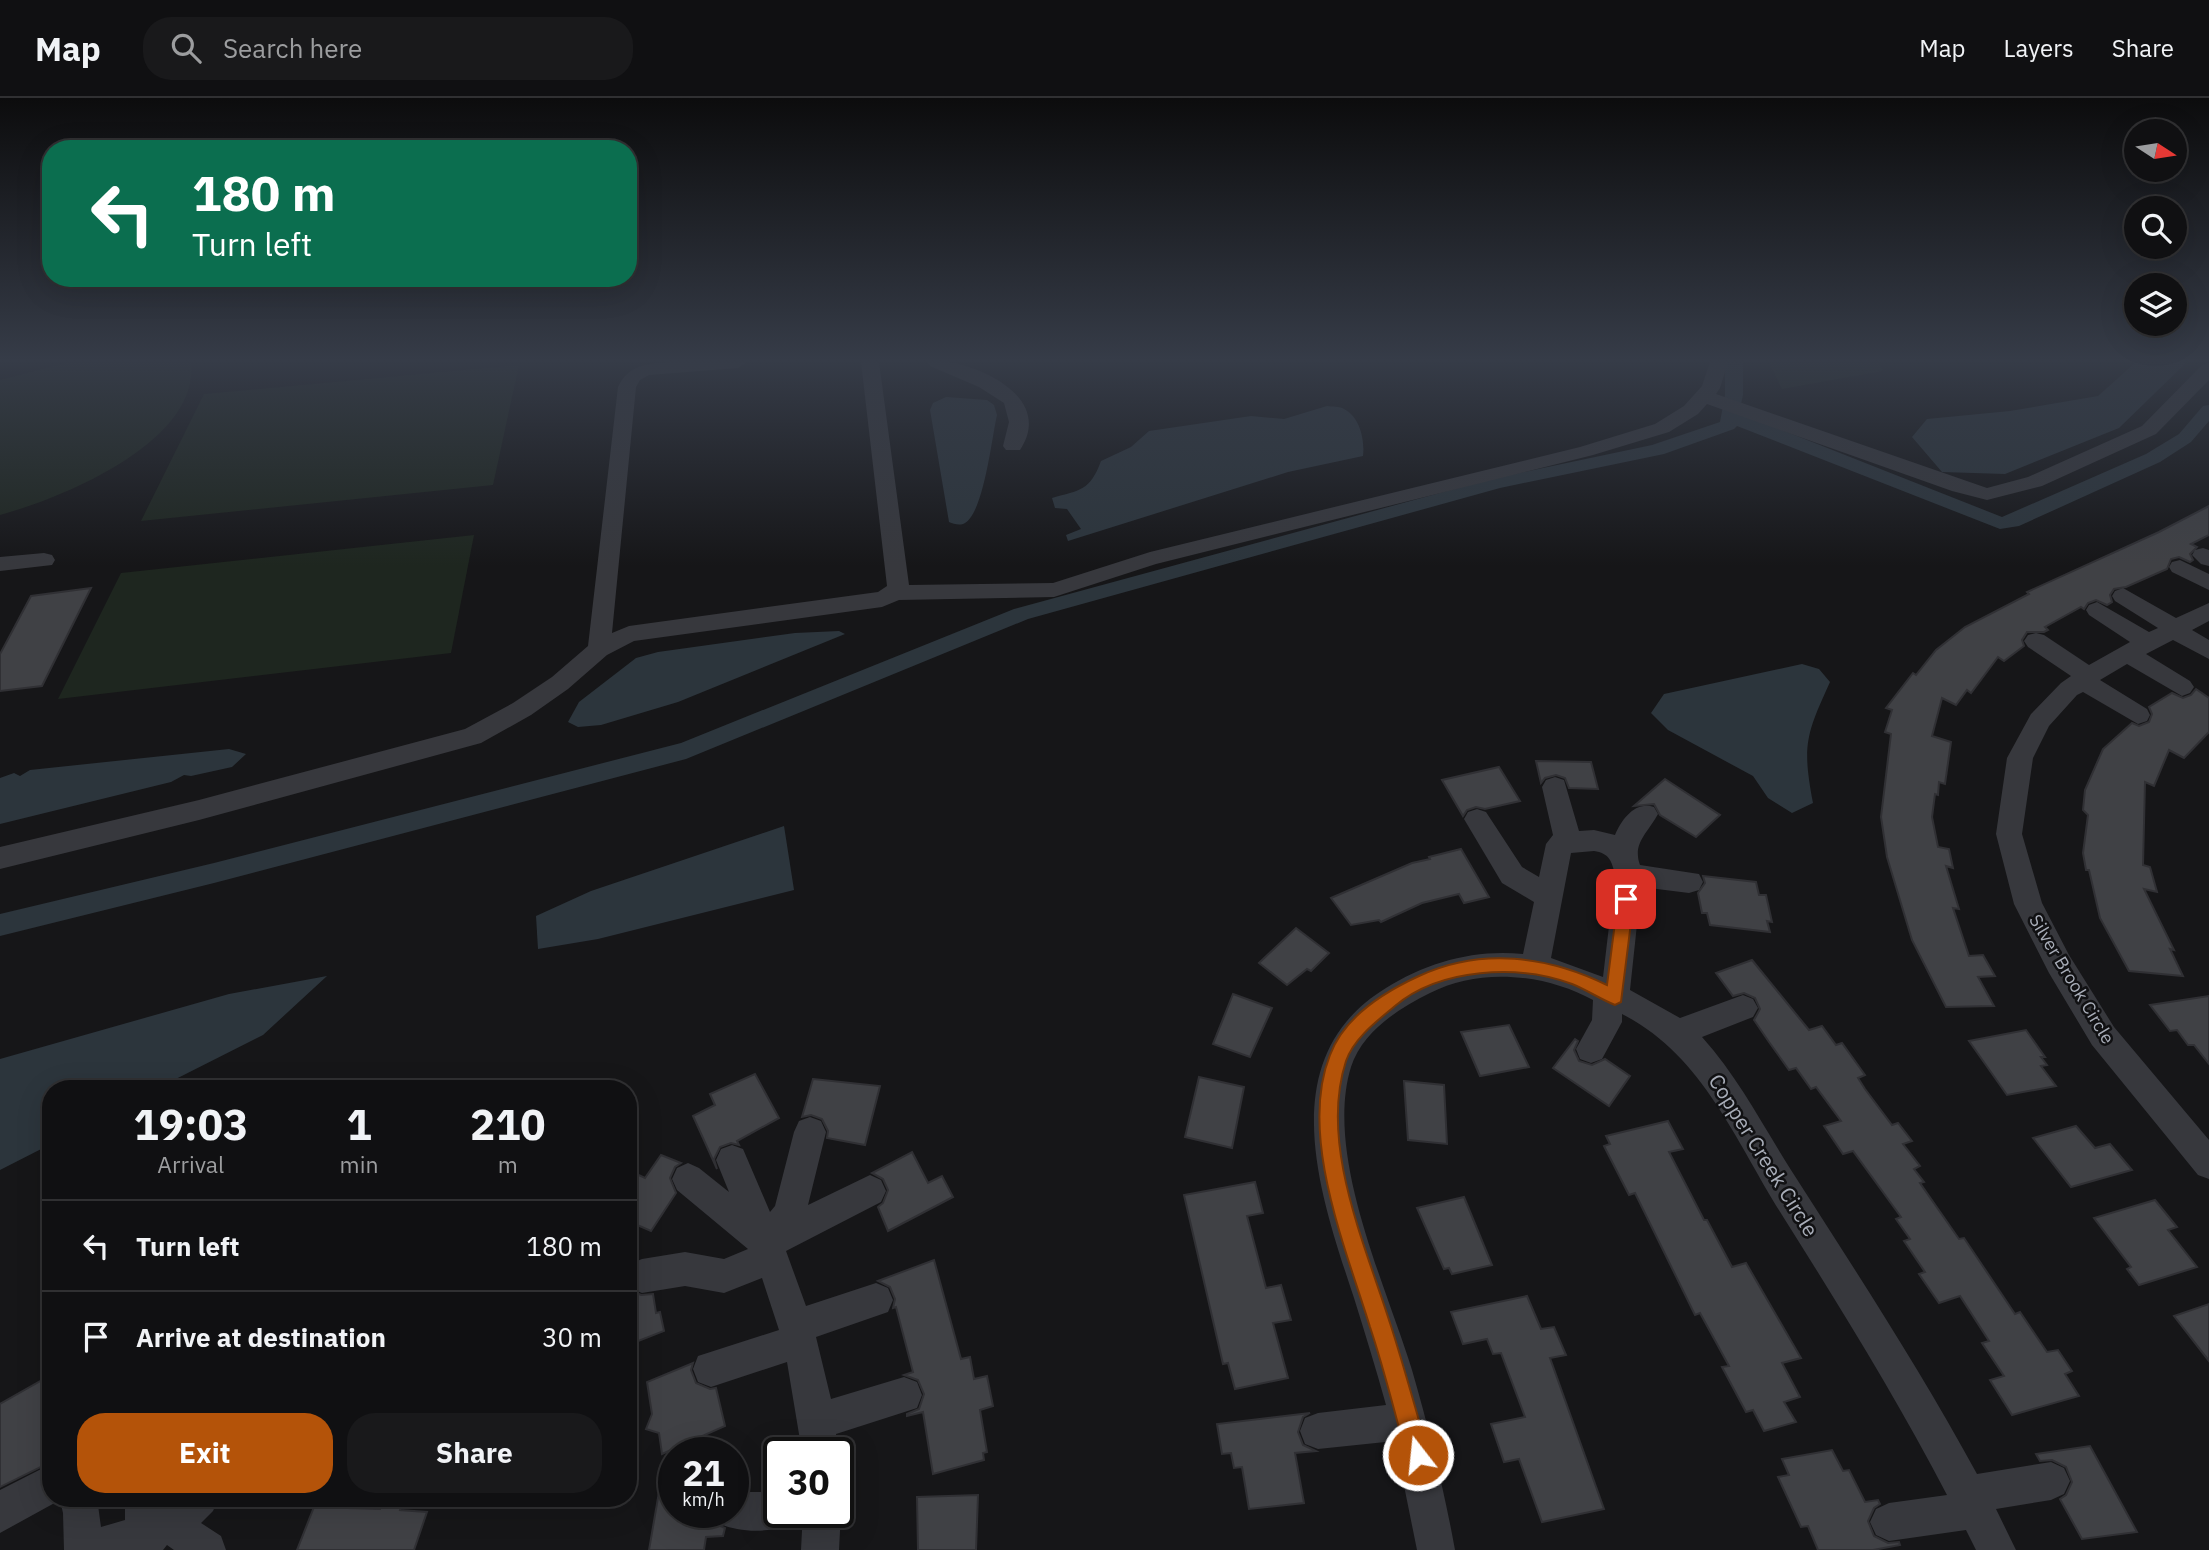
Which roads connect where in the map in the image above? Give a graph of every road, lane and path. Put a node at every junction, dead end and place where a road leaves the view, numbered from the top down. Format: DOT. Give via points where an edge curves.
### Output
graph roads {
  1 [pos="622,430"];
  2 [pos="878,430"];
  3 [pos="1018,430"];
  4 [pos="1656,430"];
  5 [pos="1794,430"];
  6 [pos="2149,430"];
  7 [pos="1013,446"];
  8 [pos="44,560"];
  9 [pos="0,564"];
  10 [pos="2180,567"];
  11 [pos="2209,583"];
  12 [pos="893,593"];
  13 [pos="2123,596"];
  14 [pos="2097,610"];
  15 [pos="2209,611"];
  16 [pos="2174,628"];
  17 [pos="2036,641"];
  18 [pos="599,649"];
  19 [pos="2138,649"];
  20 [pos="2209,651"];
  21 [pos="2085,678"];
  22 [pos="2182,687"];
  23 [pos="2137,715"];
  24 [pos="1556,787"];
  25 [pos="1645,814"];
  26 [pos="1476,819"];
  27 [pos="1568,842"];
  28 [pos="0,858"];
  29 [pos="1626,865"];
  30 [pos="1689,881"];
  31 [pos="1549,897"];
  32 [pos="1535,967"];
  33 [pos="1611,995"];
  34 [pos="1743,1008"];
  35 [pos="1677,1033"];
  36 [pos="1591,1049"];
  37 [pos="810,1132"];
  38 [pos="732,1160"];
  39 [pos="2209,1164"];
  40 [pos="688,1179"];
  41 [pos="870,1191"];
  42 [pos="769,1250"];
  43 [pos="642,1276"];
  44 [pos="876,1300"];
  45 [pos="797,1334"];
  46 [pos="711,1369"];
  47 [pos="904,1395"];
  48 [pos="1408,1421"];
  49 [pos="1318,1432"];
  50 [pos="818,1437"];
  51 [pos="2051,1481"];
  52 [pos="42,1488"];
  53 [pos="1972,1502"];
  54 [pos="80,1507"];
  55 [pos="184,1507"];
  56 [pos="0,1514"];
  57 [pos="1889,1522"];
  58 [pos="151,1526"];
  59 [pos="821,1528"];
  60 [pos="83,1550"];
  61 [pos="90,1550"];
  62 [pos="207,1550"];
  63 [pos="820,1550"];
  64 [pos="1436,1550"];
  65 [pos="1997,1550"];
  1 -- 18 [label="street"];
  2 -- 12 [label="street" via="898,588"];
  3 -- 7 [label="street"];
  4 -- 12 [label="street" via="1150,559 1054,590"];
  5 -- 6 [label="street" via="1987,494 2035,482"];
  8 -- 9 [label="street"];
  10 -- 11 [label="street"];
  12 -- 18 [label="street" via="882,599 629,634"];
  13 -- 16 [label="street"];
  14 -- 19 [label="street"];
  15 -- 16 [label="street, Silver Brook Circle"];
  16 -- 19 [label="street, Silver Brook Circle"];
  16 -- 20 [label="street"];
  17 -- 21 [label="street"];
  18 -- 28 [label="street" via="522,709 471,736"];
  19 -- 21 [label="street, Silver Brook Circle"];
  19 -- 22 [label="street"];
  21 -- 23 [label="street"];
  21 -- 39 [label="street, Silver Brook Circle" via="2039,720 2020,758 2009,834 2028,904 2054,956 2101,1033"];
  24 -- 27 [label="street"];
  25 -- 29 [label="street" via="1629,833"];
  26 -- 31 [label="street" via="1512,876"];
  27 -- 29 [label="street" via="1608,842"];
  27 -- 31 [label="street" via="1559,844"];
  29 -- 30 [label="street"];
  29 -- 33 [label="street"];
  31 -- 32 [label="street"];
  32 -- 33 [label="street, Copper Creek Circle" via="1576,978"];
  32 -- 48 [label="street, Copper Creek Circle" via="1474,967 1439,975 1396,995 1359,1026 1338,1057 1329,1107 1334,1178"];
  33 -- 35 [label="street, Copper Creek Circle"];
  33 -- 36 [label="street" via="1607,1022"];
  34 -- 35 [label="street"];
  35 -- 53 [label="street, Copper Creek Circle" via="1717,1076 1916,1401"];
  37 -- 42 [label="street" via="789,1214"];
  38 -- 42 [label="street"];
  40 -- 42 [label="street"];
  41 -- 42 [label="street"];
  42 -- 43 [label="street" via="724,1276 685,1269"];
  42 -- 45 [label="street"];
  44 -- 45 [label="street"];
  45 -- 46 [label="street"];
  45 -- 50 [label="street"];
  47 -- 50 [label="street"];
  48 -- 49 [label="street"];
  48 -- 64 [label="street, Copper Creek Circle"];
  51 -- 53 [label="street"];
  52 -- 56 [label="street"];
  53 -- 57 [label="street"];
  53 -- 65 [label="street, Copper Creek Circle"];
  54 -- 60 [label="street"];
  55 -- 58 [label="street"];
  58 -- 61 [label="street"];
  58 -- 62 [label="street"];
  59 -- 63 [label="street"];
}
